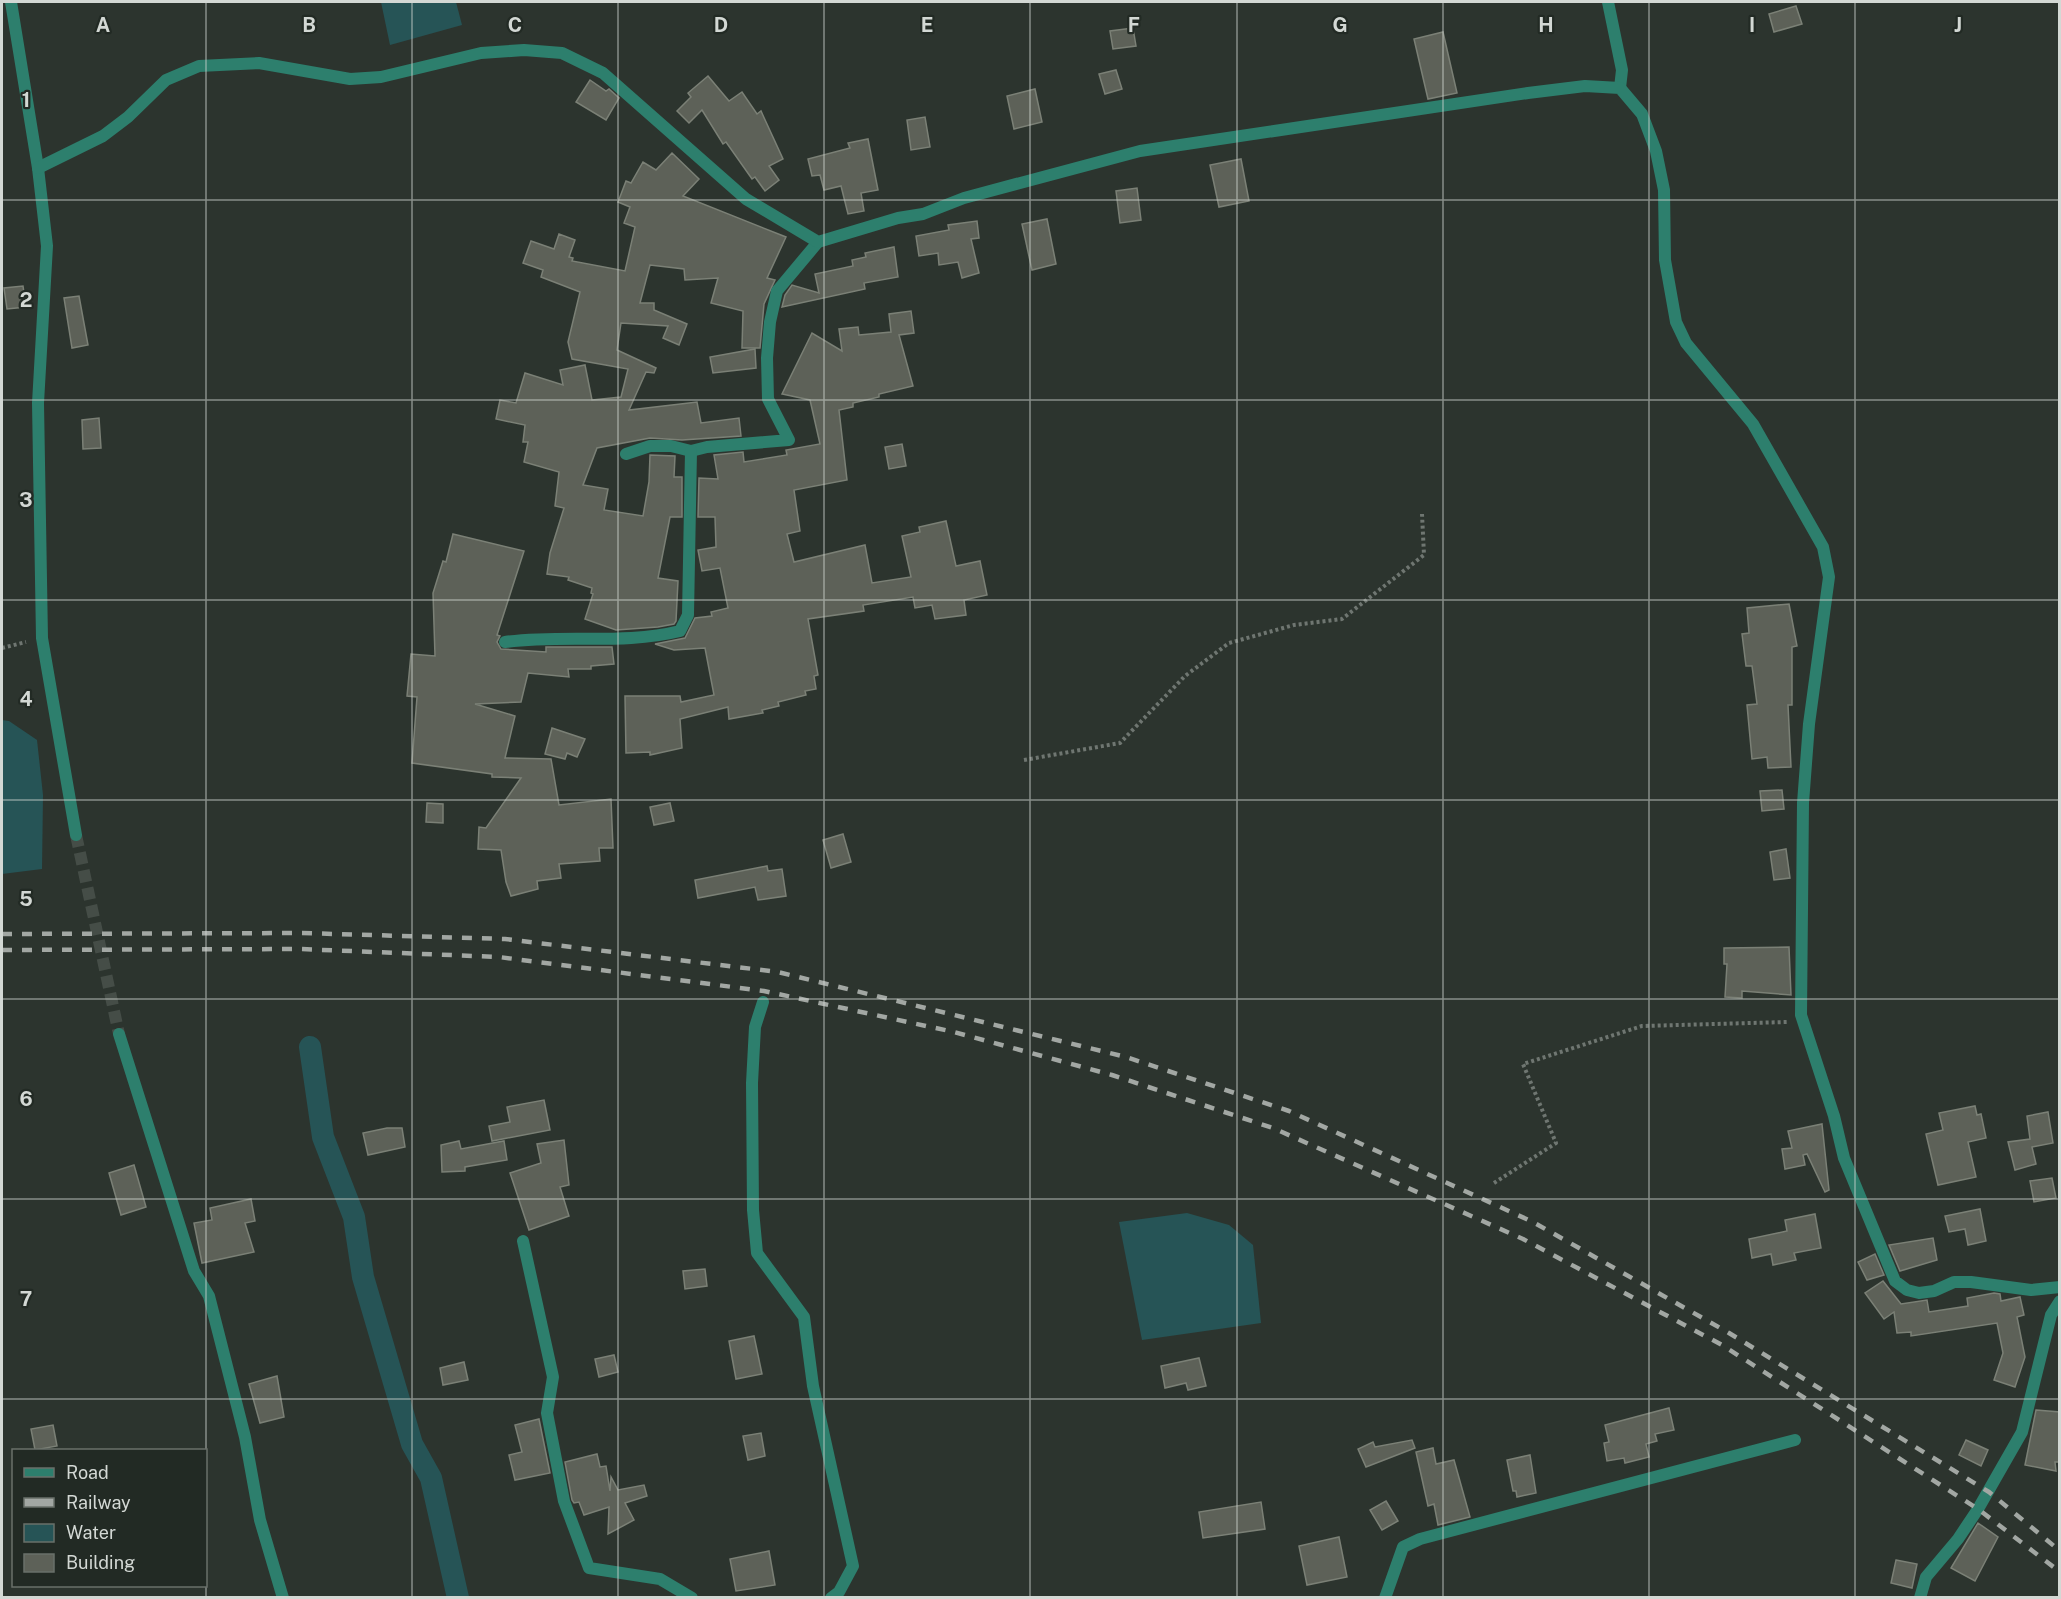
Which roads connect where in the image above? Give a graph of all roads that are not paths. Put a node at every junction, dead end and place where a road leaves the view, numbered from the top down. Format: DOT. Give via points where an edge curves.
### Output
graph roads {
  1 [pos="11,2"];
  2 [pos="1608,2"];
  3 [pos="1620,88"];
  4 [pos="38,168"];
  5 [pos="818,242"];
  6 [pos="691,452"];
  7 [pos="626,454"];
  8 [pos="505,642"];
  9 [pos="75,835"];
  10 [pos="763,1002"];
  11 [pos="118,1034"];
  12 [pos="523,1241"];
  13 [pos="2060,1287"];
  14 [pos="2060,1301"];
  15 [pos="1796,1440"];
  16 [pos="283,1598"];
  17 [pos="692,1598"];
  18 [pos="831,1598"];
  19 [pos="1384,1598"];
  20 [pos="1920,1598"];
  1 -- 4 [label="street"];
  2 -- 3 [label="street" via="1622,70"];
  3 -- 5 [label="street" via="1584,86 1140,151"];
  3 -- 13 [label="street" via="1642,114 1656,151 1664,190 1665,260 1676,322 1686,343 1753,424 1823,546 1829,577 1809,724 1803,803 1800,963 1803,1021 1844,1158 1895,1281 1907,1290 1919,1293 1962,1282 2031,1290"];
  4 -- 5 [label="street" via="103,136 166,80 199,66 259,63 350,79 381,77 481,53 562,53 603,73 746,199"];
  4 -- 9 [label="street" via="47,246 38,403 42,638"];
  5 -- 6 [label="street" via="777,291 770,322 768,399 789,440 707,447"];
  6 -- 7 [label="street" via="671,446 650,446"];
  6 -- 8 [label="street" via="688,615 680,631 659,636"];
  10 -- 18 [label="street" via="755,1027 752,1083 757,1252 804,1317 813,1386 853,1566 839,1592"];
  11 -- 16 [label="street" via="194,1271 209,1296 245,1437 260,1520"];
  12 -- 17 [label="street" via="553,1377 547,1413 564,1501 589,1568 660,1580"];
  14 -- 20 [label="street" via="2051,1316 2022,1432 1968,1524 1926,1576"];
  15 -- 19 [label="street" via="1420,1539 1403,1547"];
}
